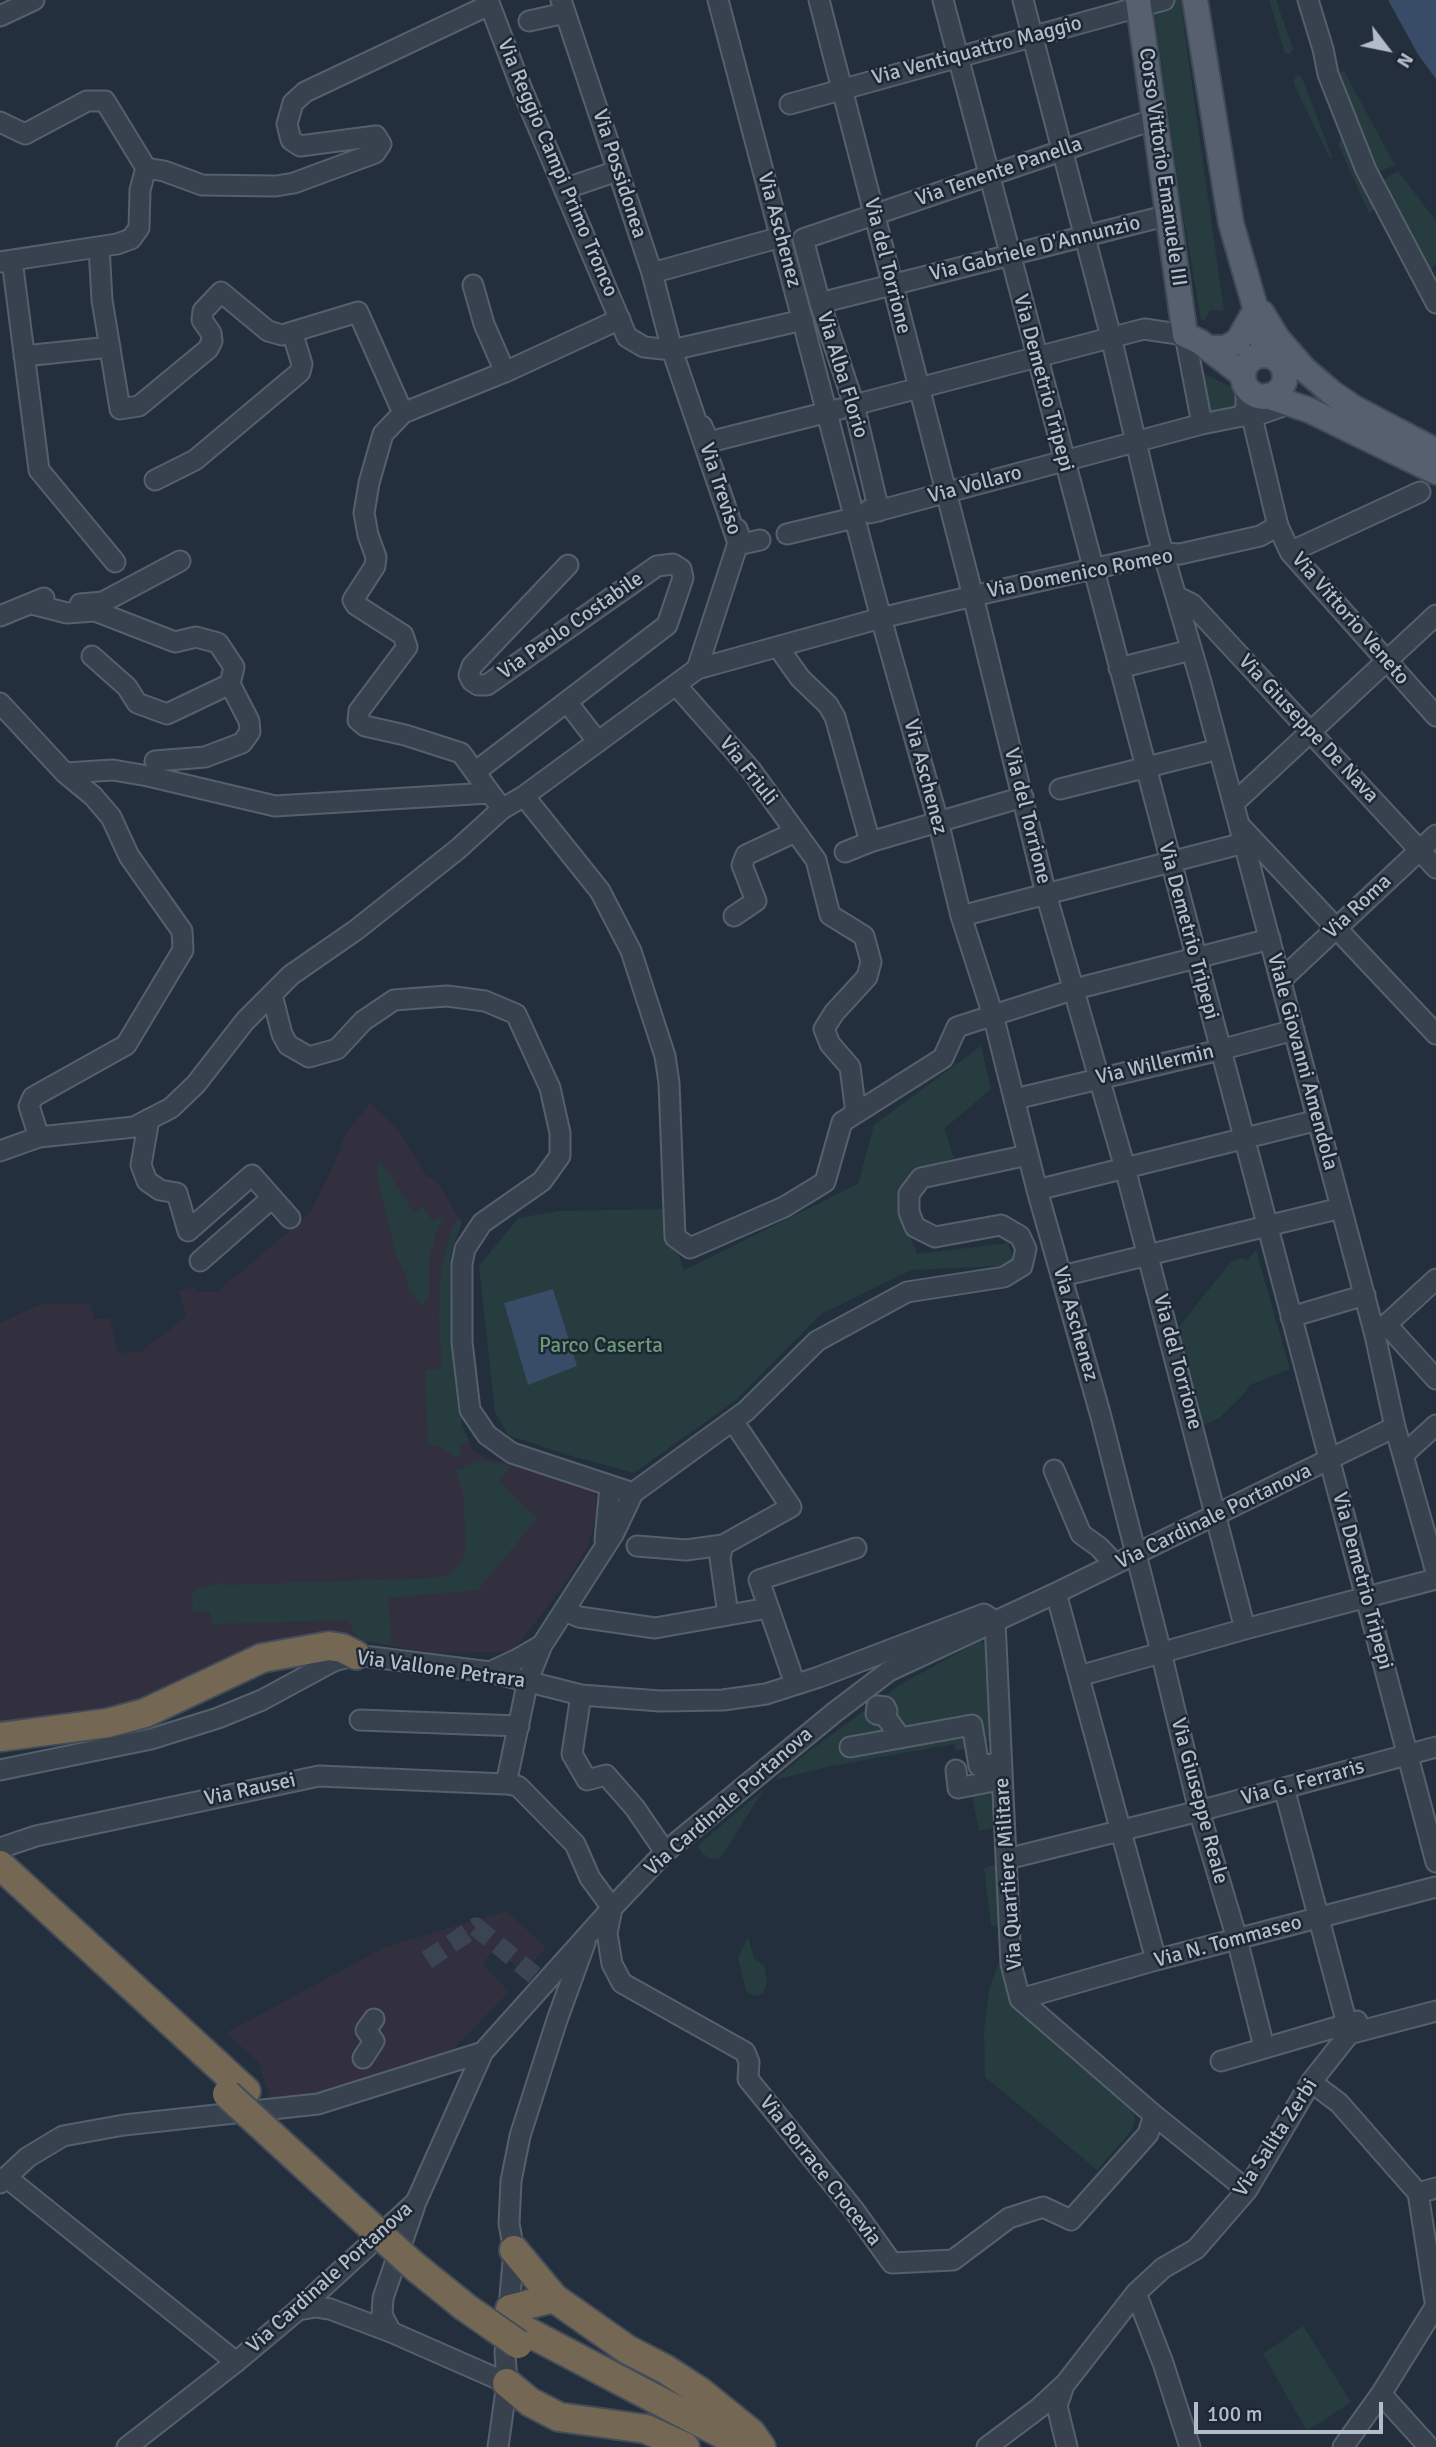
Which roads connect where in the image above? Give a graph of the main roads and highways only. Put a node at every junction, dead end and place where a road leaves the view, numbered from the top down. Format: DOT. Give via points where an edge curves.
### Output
graph roads {
  1 [pos="1195,0"];
  2 [pos="1139,3"];
  3 [pos="1254,304"];
  4 [pos="1209,348"];
  5 [pos="1265,355"];
  6 [pos="1294,371"];
  7 [pos="1261,390"];
  8 [pos="1436,451"];
  9 [pos="1436,472"];
  10 [pos="356,1655"];
  11 [pos="0,1737"];
  12 [pos="1,1867"];
  13 [pos="514,2250"];
  14 [pos="554,2298"];
  15 [pos="518,2328"];
  16 [pos="507,2383"];
  17 [pos="685,2447"];
  18 [pos="709,2447"];
  19 [pos="747,2447"];
  20 [pos="761,2447"];
  1 -- 3 [label="main road" via="1231,223"];
  2 -- 4 [label="main road, Corso Vittorio Emanuele III" via="1185,335"];
  3 -- 4 [label="main road" via="1238,341 1225,348"];
  3 -- 5 [label="main road"];
  3 -- 6 [label="main road"];
  4 -- 7 [label="main road"];
  5 -- 6 [label="main road"];
  5 -- 7 [label="main road" via="1248,362"];
  6 -- 7 [label="main road" via="1273,394"];
  6 -- 8 [label="main road"];
  7 -- 9 [label="main road"];
  10 -- 11 [label="highway" via="329,1646 262,1658 145,1713 108,1723"];
  12 -- 15 [label="highway" via="237,2093 413,2245"];
  13 -- 14 [label="highway"];
  14 -- 15 [label="highway"];
  14 -- 20 [label="highway" via="628,2350 699,2391 751,2433"];
  15 -- 18 [label="highway"];
  15 -- 19 [label="highway"];
  16 -- 17 [label="highway" via="559,2417 646,2429"];
}
